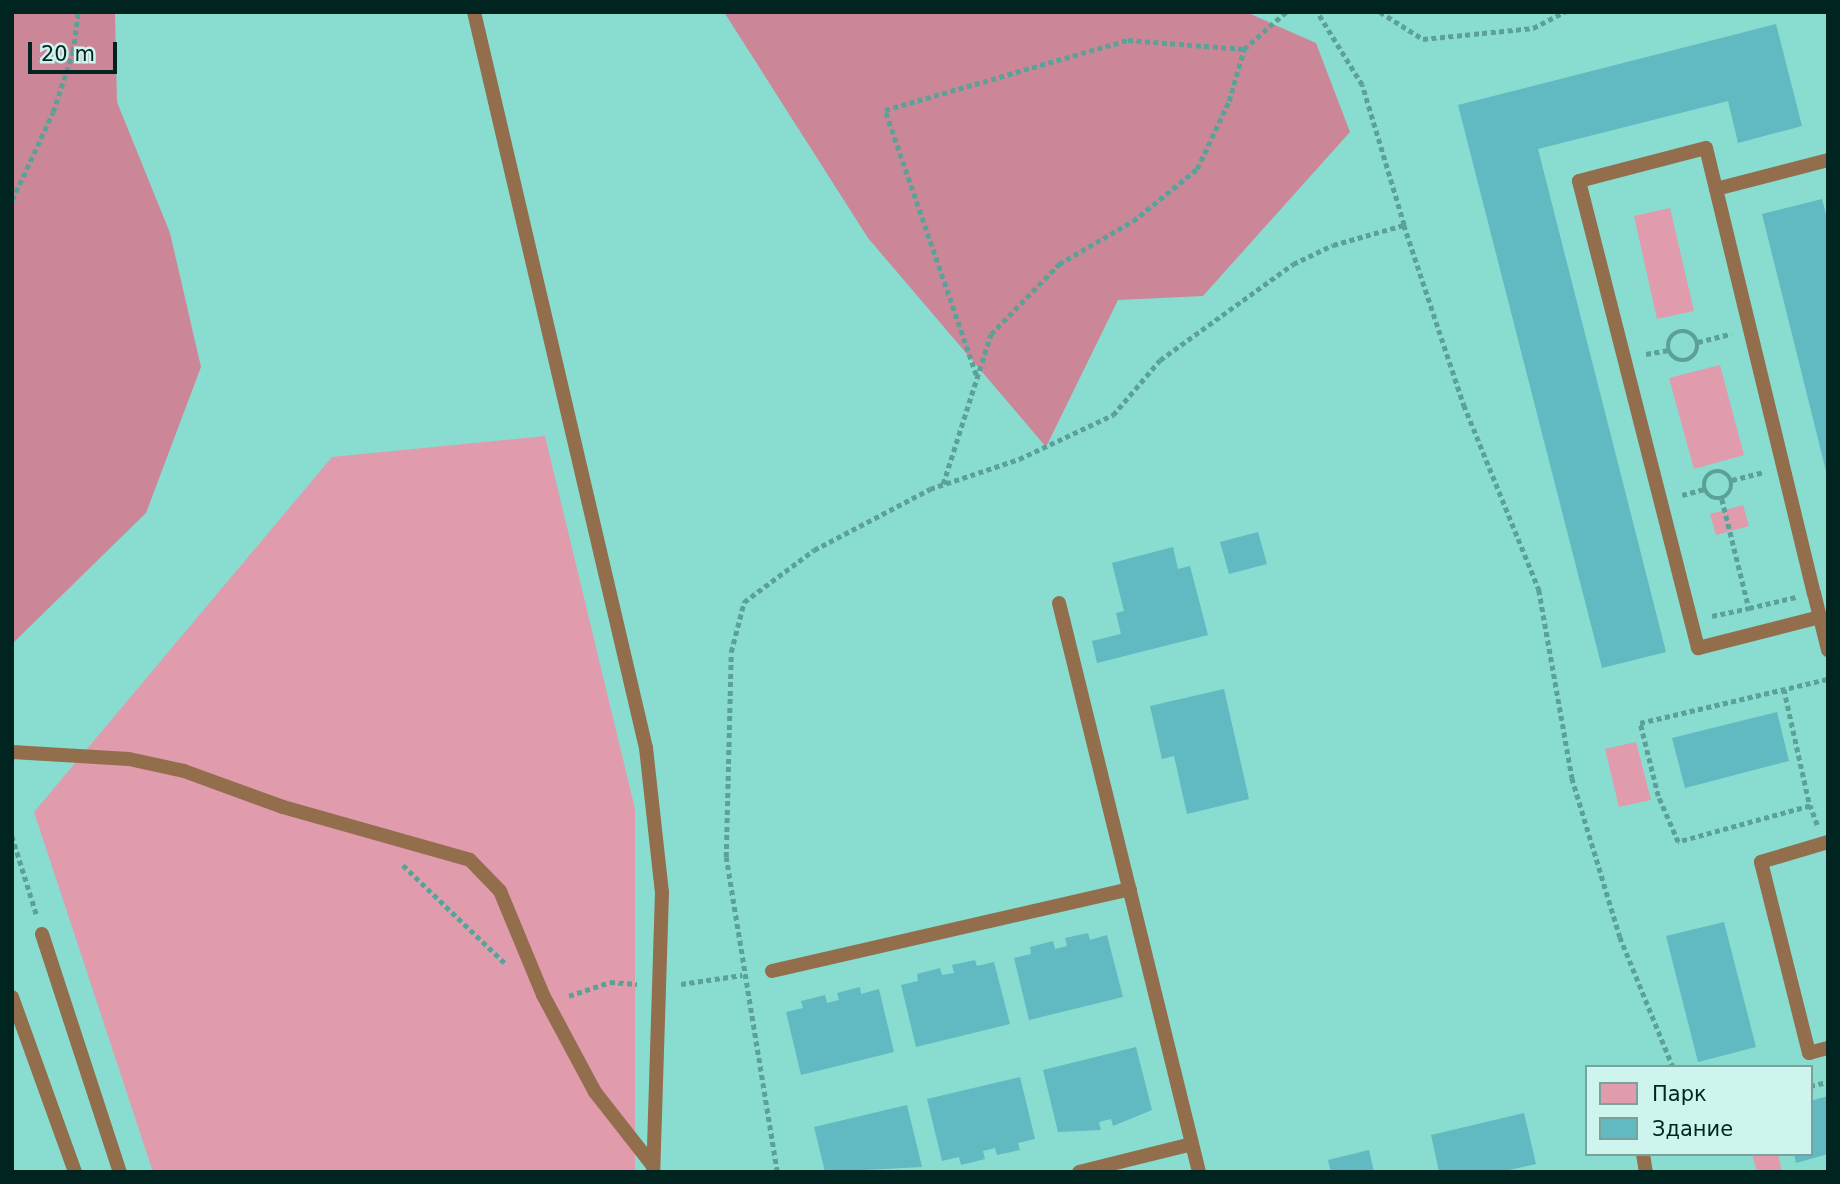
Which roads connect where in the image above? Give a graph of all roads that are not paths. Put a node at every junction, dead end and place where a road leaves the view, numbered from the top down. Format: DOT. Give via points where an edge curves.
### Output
graph roads {
  1 [pos="474,12"];
  2 [pos="1828,160"];
  3 [pos="1716,189"];
  4 [pos="1059,603"];
  5 [pos="1820,617"];
  6 [pos="1828,650"];
  7 [pos="12,752"];
  8 [pos="1826,844"];
  9 [pos="1828,861"];
  10 [pos="1129,889"];
  11 [pos="42,934"];
  12 [pos="772,971"];
  13 [pos="12,997"];
  14 [pos="1828,1048"];
  15 [pos="1192,1143"];
  16 [pos="653,1169"];
  17 [pos="75,1172"];
  18 [pos="120,1172"];
  19 [pos="1079,1172"];
  20 [pos="1199,1172"];
  1 -- 16 [label="lane" via="646,748 662,892"];
  2 -- 3 [label="lane"];
  3 -- 5 [label="lane"];
  3 -- 5 [label="lane" via="1706,148 1579,181 1698,648"];
  4 -- 10 [label="lane"];
  5 -- 6 [label="lane"];
  7 -- 16 [label="lane" via="129,759 184,771 284,807 470,860 500,891 543,995 595,1092"];
  8 -- 9 [label="lane"];
  8 -- 14 [label="lane" via="1761,862 1809,1053"];
  10 -- 12 [label="lane"];
  10 -- 15 [label="lane"];
  11 -- 18 [label="lane"];
  13 -- 17 [label="lane"];
  15 -- 19 [label="lane"];
  15 -- 20 [label="lane"];
}
